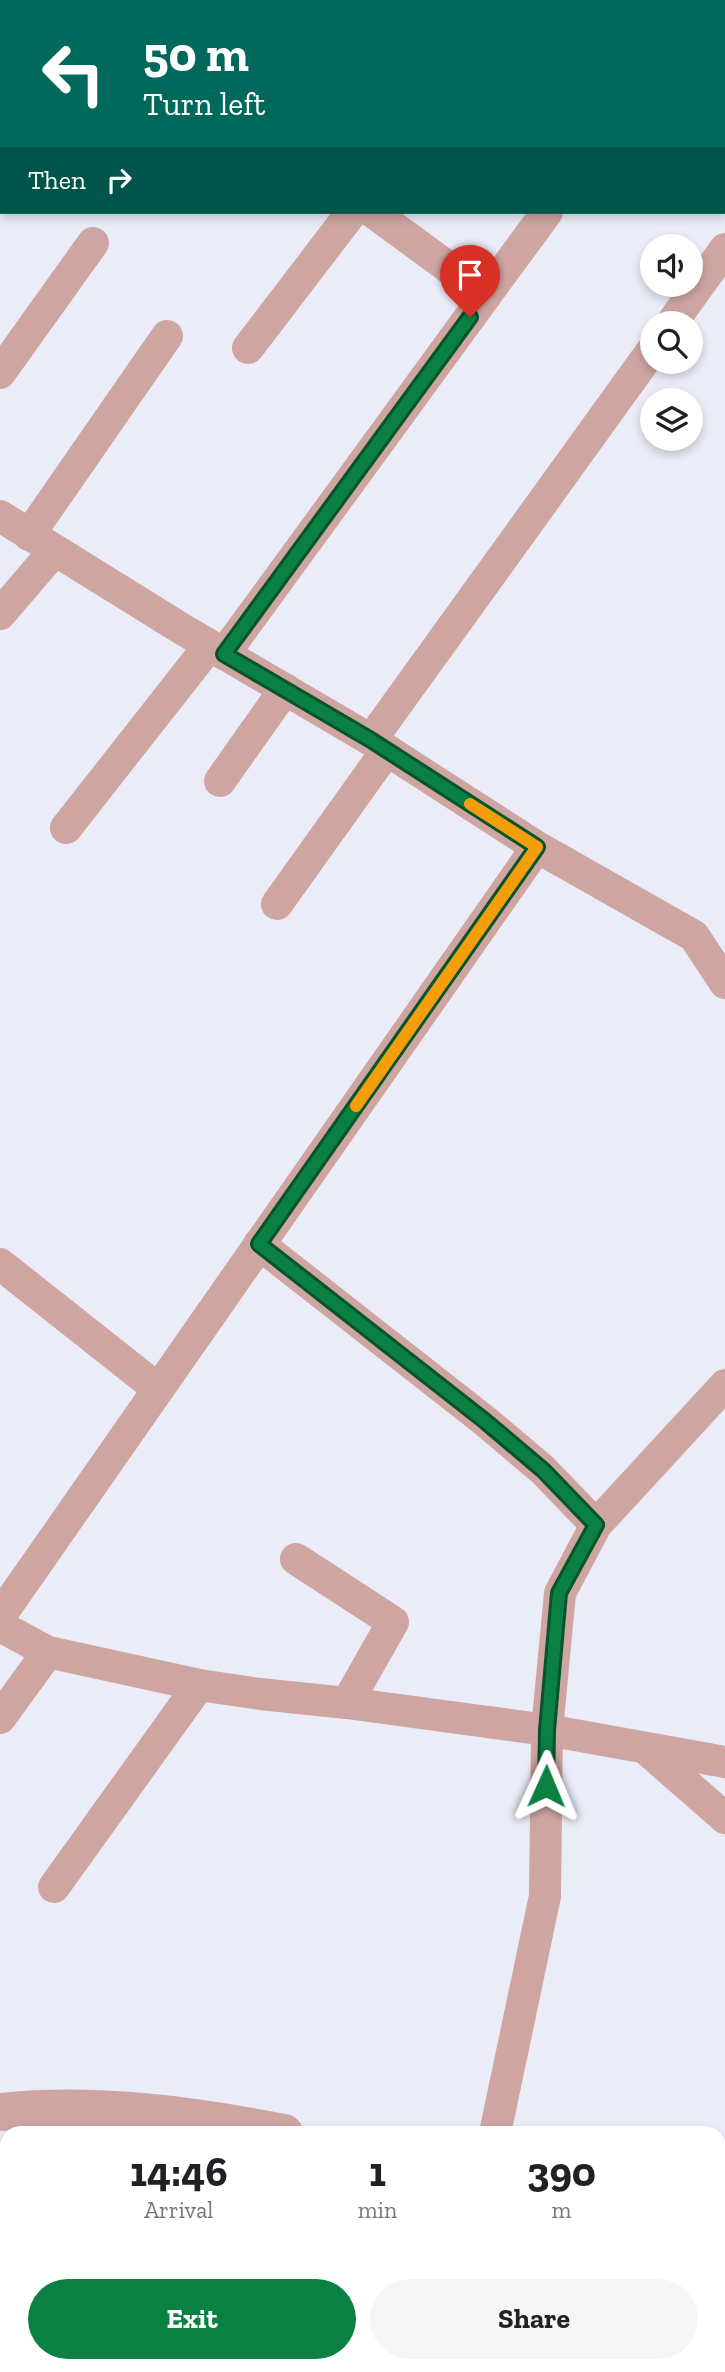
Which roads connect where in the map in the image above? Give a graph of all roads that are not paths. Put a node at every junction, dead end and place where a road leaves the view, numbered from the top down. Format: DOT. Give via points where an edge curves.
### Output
graph roads {
  1 [pos="350,214"];
  2 [pos="376,214"];
  3 [pos="546,214"];
  4 [pos="93,243"];
  5 [pos="725,249"];
  6 [pos="486,295"];
  7 [pos="680,311"];
  8 [pos="167,336"];
  9 [pos="248,348"];
  10 [pos="640,368"];
  11 [pos="0,373"];
  12 [pos="0,516"];
  13 [pos="42,543"];
  14 [pos="0,614"];
  15 [pos="217,650"];
  16 [pos="285,690"];
  17 [pos="379,745"];
  18 [pos="220,781"];
  19 [pos="66,828"];
  20 [pos="537,847"];
  21 [pos="277,904"];
  22 [pos="725,983"];
  23 [pos="259,1244"];
  24 [pos="0,1264"];
  25 [pos="725,1385"];
  26 [pos="158,1389"];
  27 [pos="596,1525"];
  28 [pos="296,1559"];
  29 [pos="0,1616"];
  30 [pos="0,1626"];
  31 [pos="48,1652"];
  32 [pos="199,1685"];
  33 [pos="347,1703"];
  34 [pos="0,1718"];
  35 [pos="547,1730"];
  36 [pos="645,1748"];
  37 [pos="725,1762"];
  38 [pos="725,1818"];
  39 [pos="54,1887"];
  40 [pos="0,2112"];
  41 [pos="248,2126"];
  42 [pos="496,2126"];
  1 -- 9 [label="street"];
  2 -- 6 [label="street"];
  3 -- 6 [label="street"];
  4 -- 11 [label="street"];
  5 -- 7 [label="street"];
  6 -- 15 [label="street"];
  8 -- 13 [label="street"];
  10 -- 17 [label="street"];
  12 -- 13 [label="street"];
  13 -- 14 [label="street"];
  13 -- 15 [label="street"];
  15 -- 16 [label="street"];
  15 -- 19 [label="street"];
  16 -- 17 [label="street"];
  16 -- 18 [label="street"];
  17 -- 20 [label="street"];
  17 -- 21 [label="street"];
  20 -- 22 [label="street" via="694,936"];
  20 -- 23 [label="street"];
  23 -- 26 [label="street"];
  23 -- 27 [label="street" via="485,1421 543,1470"];
  24 -- 26 [label="street"];
  25 -- 27 [label="street"];
  26 -- 29 [label="street"];
  27 -- 35 [label="street" via="559,1593"];
  28 -- 33 [label="street" via="393,1622"];
  30 -- 31 [label="street"];
  31 -- 32 [label="street"];
  31 -- 34 [label="street"];
  32 -- 33 [label="street"];
  32 -- 39 [label="street"];
  33 -- 35 [label="street"];
  35 -- 36 [label="street"];
  35 -- 42 [label="street" via="545,1896"];
  36 -- 37 [label="street"];
  36 -- 38 [label="street"];
  40 -- 41 [label="street" via="45,2108 118,2111"];
}
